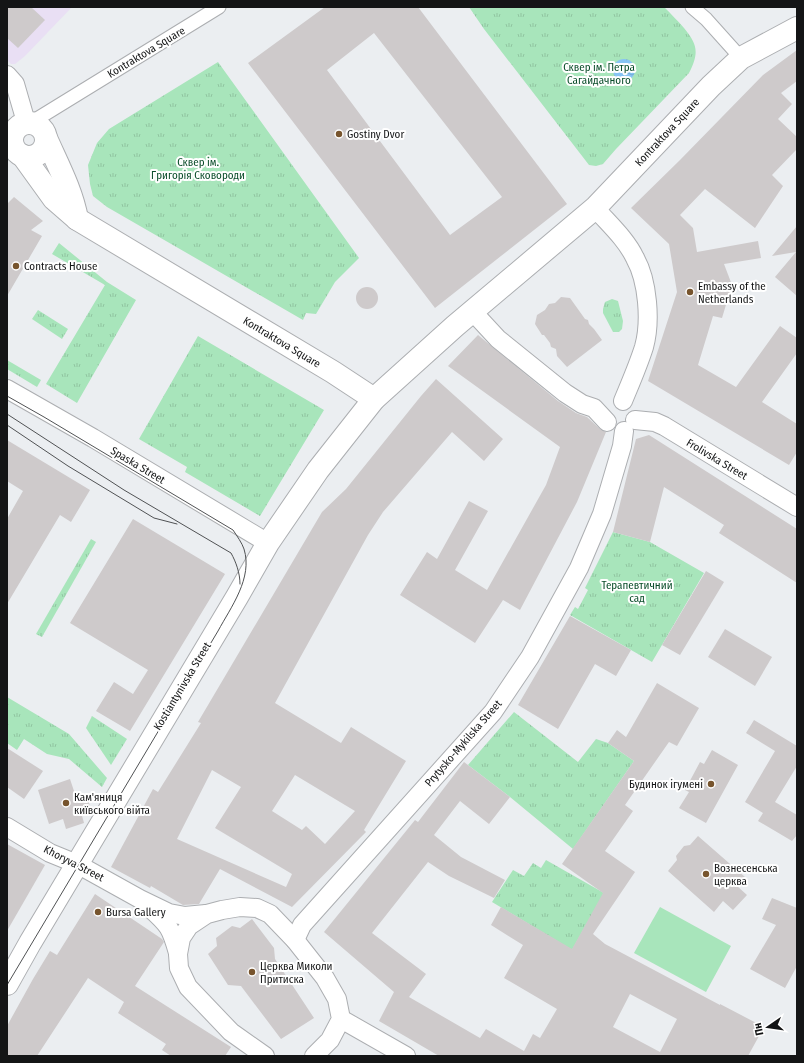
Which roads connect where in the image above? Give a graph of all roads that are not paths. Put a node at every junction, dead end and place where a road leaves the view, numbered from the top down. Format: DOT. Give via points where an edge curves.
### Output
graph roads {
  1 [pos="219,7"];
  2 [pos="692,7"];
  3 [pos="797,28"];
  4 [pos="741,58"];
  5 [pos="7,75"];
  6 [pos="35,128"];
  7 [pos="15,153"];
  8 [pos="595,208"];
  9 [pos="77,219"];
  10 [pos="473,312"];
  11 [pos="7,389"];
  12 [pos="374,399"];
  13 [pos="608,409"];
  14 [pos="629,425"];
  15 [pos="797,507"];
  16 [pos="268,543"];
  17 [pos="7,827"];
  18 [pos="77,864"];
  19 [pos="140,899"];
  20 [pos="207,914"];
  21 [pos="295,940"];
  22 [pos="178,954"];
  23 [pos="7,984"];
  24 [pos="341,1019"];
  25 [pos="265,1056"];
  26 [pos="314,1056"];
  27 [pos="406,1056"];
  1 -- 6 [label="street, Kontraktova Square"];
  2 -- 4 [label="street"];
  3 -- 4 [label="street, Kontraktova Square"];
  4 -- 8 [label="street, Kontraktova Square"];
  5 -- 6 [label="street"];
  6 -- 7 [label="street" via="16,127 12,137"];
  6 -- 7 [label="street" via="44,149 34,156"];
  6 -- 9 [label="street" via="64,176"];
  7 -- 9 [label="street, Kontraktova Square" via="54,199"];
  8 -- 10 [label="street, Kontraktova Square"];
  8 -- 13 [label="street" via="636,258 643,276 647,301 644,346"];
  9 -- 12 [label="street, Kontraktova Square"];
  10 -- 12 [label="street, Kontraktova Square"];
  10 -- 13 [label="street" via="498,339 564,393 582,404"];
  11 -- 16 [label="street, Spaska Street"];
  12 -- 16 [label="street, Kostiantynivska Street" via="318,470"];
  13 -- 14 [label="street, Frolivska Street" via="614,430"];
  13 -- 14 [label="street" via="632,407 635,413"];
  14 -- 15 [label="street, Frolivska Street" via="655,422 664,426"];
  14 -- 21 [label="street, Prytysko-Mykilska Street" via="602,514 579,568 530,657 493,712 302,925"];
  16 -- 18 [label="street, Kostiantynivska Street"];
  17 -- 18 [label="street, Khoryva Street" via="50,853"];
  18 -- 19 [label="street, Khoryva Street"];
  18 -- 23 [label="street, Kostiantynivska Street"];
  19 -- 20 [label="street, Khoryva Street" via="169,913 185,916"];
  19 -- 22 [label="street, Khoryva Street" via="164,920 172,932"];
  20 -- 21 [label="street" via="240,907 257,908 270,914"];
  20 -- 22 [label="street" via="189,926 181,938"];
  21 -- 24 [label="street" via="325,978 337,998"];
  22 -- 25 [label="street, Khoryva Street" via="179,968 188,987 231,1032"];
  24 -- 26 [label="street" via="330,1040"];
  24 -- 27 [label="street"];
}
